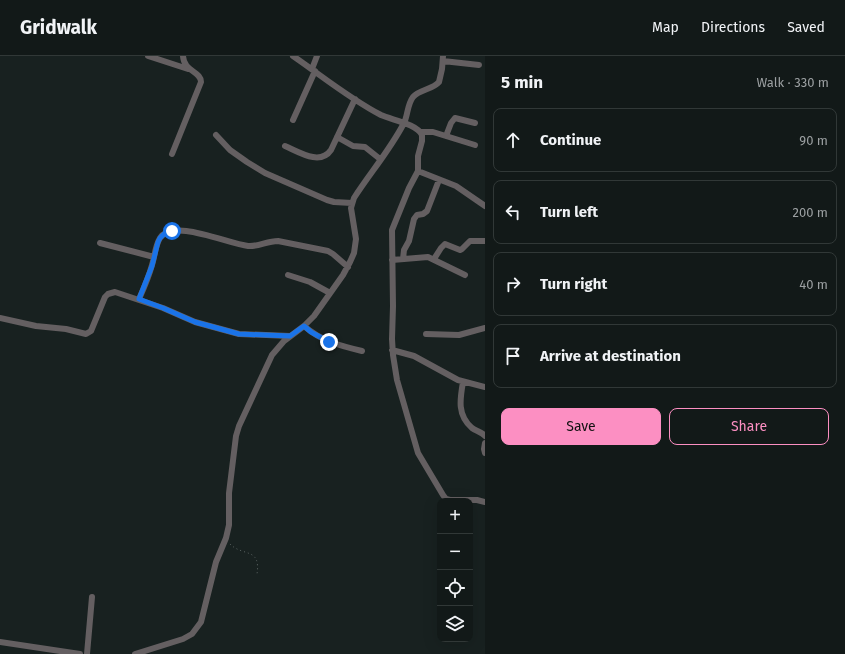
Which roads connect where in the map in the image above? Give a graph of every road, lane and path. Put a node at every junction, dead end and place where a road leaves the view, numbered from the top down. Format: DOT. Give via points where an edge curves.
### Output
graph roads {
  1 [pos="148,56"];
  2 [pos="183,56"];
  3 [pos="293,56"];
  4 [pos="317,56"];
  5 [pos="443,59"];
  6 [pos="479,65"];
  7 [pos="188,69"];
  8 [pos="314,70"];
  9 [pos="355,99"];
  10 [pos="293,120"];
  11 [pos="475,122"];
  12 [pos="406,124"];
  13 [pos="420,131"];
  14 [pos="216,135"];
  15 [pos="446,136"];
  16 [pos="337,137"];
  17 [pos="475,145"];
  18 [pos="285,146"];
  19 [pos="172,154"];
  20 [pos="380,159"];
  21 [pos="418,171"];
  22 [pos="439,180"];
  23 [pos="352,203"];
  24 [pos="485,206"];
  25 [pos="485,241"];
  26 [pos="100,243"];
  27 [pos="154,257"];
  28 [pos="403,259"];
  29 [pos="434,259"];
  30 [pos="392,260"];
  31 [pos="348,267"];
  32 [pos="288,275"];
  33 [pos="465,275"];
  34 [pos="330,293"];
  35 [pos="139,299"];
  36 [pos="0,318"];
  37 [pos="304,326"];
  38 [pos="485,328"];
  39 [pos="426,334"];
  40 [pos="290,336"];
  41 [pos="392,350"];
  42 [pos="362,351"];
  43 [pos="463,382"];
  44 [pos="485,387"];
  45 [pos="485,436"];
  46 [pos="485,443"];
  47 [pos="485,453"];
  48 [pos="485,502"];
  49 [pos="226,538"];
  50 [pos="257,574"];
  51 [pos="92,597"];
  52 [pos="0,642"];
  53 [pos="30,646"];
  54 [pos="29,654"];
  55 [pos="80,654"];
  56 [pos="87,654"];
  57 [pos="135,654"];
  1 -- 7 [label="street"];
  2 -- 7 [label="street"];
  3 -- 8 [label="street"];
  4 -- 8 [label="street"];
  5 -- 6 [label="street"];
  5 -- 12 [label="street" via="440,82 422,90 413,98"];
  7 -- 19 [label="street" via="199,76 201,82"];
  8 -- 9 [label="street"];
  8 -- 10 [label="street"];
  9 -- 12 [label="street" via="382,116"];
  9 -- 16 [label="street"];
  11 -- 15 [label="street" via="455,118"];
  12 -- 13 [label="street"];
  12 -- 20 [label="street"];
  13 -- 15 [label="street"];
  13 -- 21 [label="street" via="423,138 418,156"];
  14 -- 23 [label="street" via="239,157 265,173 327,200"];
  15 -- 17 [label="street"];
  16 -- 18 [label="street" via="329,154 321,158 307,156"];
  16 -- 20 [label="street" via="353,146 365,146"];
  20 -- 23 [label="street"];
  21 -- 22 [label="street"];
  21 -- 30 [label="street" via="393,226"];
  22 -- 24 [label="street" via="463,190"];
  22 -- 28 [label="street" via="427,211 414,219"];
  23 -- 31 [label="street" via="356,239"];
  25 -- 29 [label="street" via="470,241 460,250 445,244"];
  26 -- 27 [label="street"];
  27 -- 31 [label="street" via="160,238 166,232 178,231 210,236 246,246 278,241 324,250"];
  27 -- 35 [label="street"];
  28 -- 29 [label="street"];
  28 -- 30 [label="street"];
  29 -- 33 [label="street"];
  30 -- 41 [label="street"];
  31 -- 34 [label="street"];
  32 -- 34 [label="street" via="310,282"];
  34 -- 37 [label="street"];
  35 -- 36 [label="street" via="115,292 108,294 91,331 86,334"];
  35 -- 40 [label="street" via="195,322 239,334"];
  37 -- 40 [label="street"];
  37 -- 42 [label="street" via="329,342"];
  38 -- 39 [label="street" via="459,335"];
  40 -- 49 [label="street" via="278,346 270,359 239,426 229,489 229,525"];
  41 -- 43 [label="street" via="414,356"];
  41 -- 48 [label="street" via="397,380 421,459 446,499"];
  43 -- 44 [label="street"];
  43 -- 45 [label="street" via="460,404 462,414 471,427"];
  46 -- 47 [label="street"];
  49 -- 50 [label="path" via="233,547 254,556 258,564"];
  49 -- 57 [label="street" via="216,562 198,629 183,639"];
  51 -- 56 [label="street"];
  52 -- 53 [label="street"];
  53 -- 54 [label="street"];
  53 -- 55 [label="street"];
}
